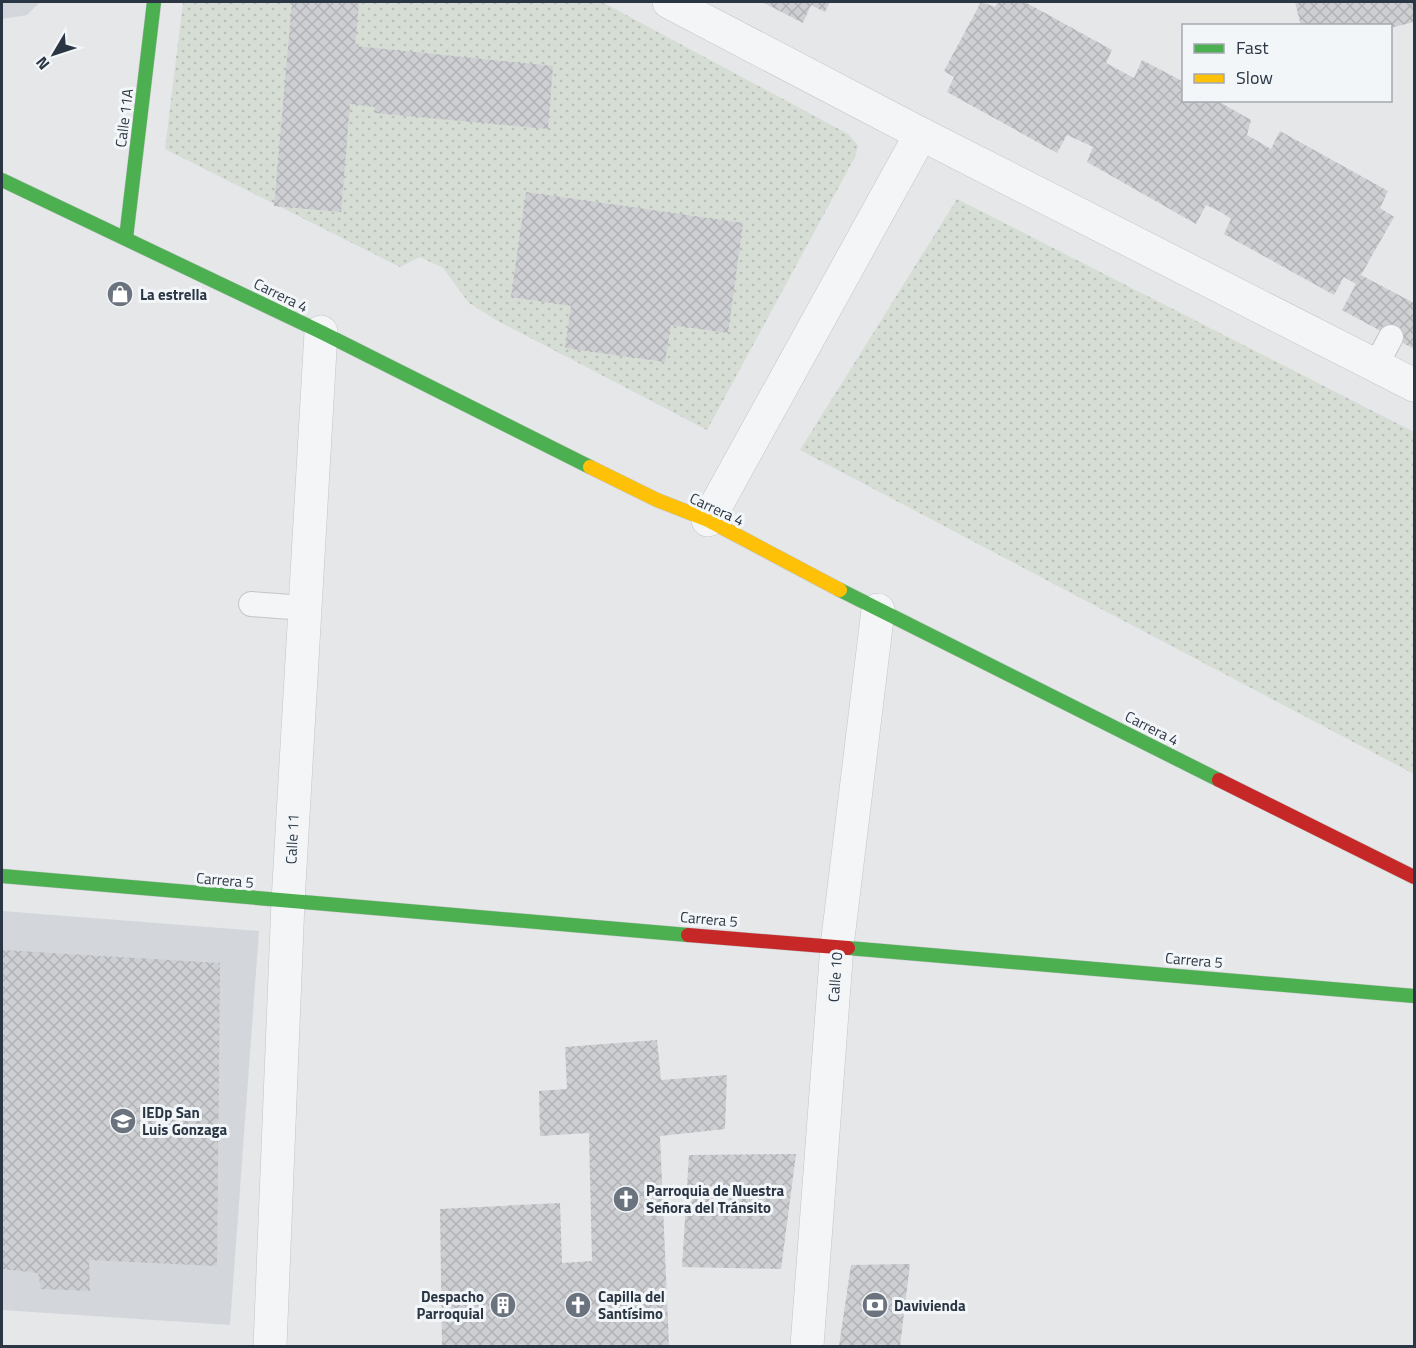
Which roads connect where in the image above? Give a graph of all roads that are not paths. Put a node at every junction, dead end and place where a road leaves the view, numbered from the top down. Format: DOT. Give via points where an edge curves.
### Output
graph roads {
  1 [pos="154,2"];
  2 [pos="669,2"];
  3 [pos="921,134"];
  4 [pos="2,180"];
  5 [pos="126,238"];
  6 [pos="321,332"];
  7 [pos="1391,337"];
  8 [pos="1376,365"];
  9 [pos="1414,385"];
  10 [pos="708,520"];
  11 [pos="251,604"];
  12 [pos="305,608"];
  13 [pos="878,610"];
  14 [pos="2,876"];
  15 [pos="1414,877"];
  16 [pos="288,902"];
  17 [pos="837,946"];
  18 [pos="1414,996"];
  19 [pos="270,1347"];
  20 [pos="807,1347"];
  1 -- 5 [label="street, Calle 11A"];
  2 -- 3 [label="street"];
  3 -- 8 [label="street"];
  3 -- 10 [label="street"];
  4 -- 5 [label="street, Carrera 4"];
  5 -- 6 [label="street, Carrera 4"];
  6 -- 10 [label="street, Carrera 4" via="657,500"];
  6 -- 12 [label="street, Calle 11"];
  7 -- 8 [label="lane"];
  8 -- 9 [label="street"];
  10 -- 13 [label="street, Carrera 4"];
  11 -- 12 [label="lane"];
  12 -- 16 [label="street, Calle 11"];
  13 -- 15 [label="street, Carrera 4"];
  13 -- 17 [label="street, Calle 10"];
  14 -- 16 [label="street, Carrera 5"];
  16 -- 17 [label="street, Carrera 5"];
  16 -- 19 [label="street, Calle 11"];
  17 -- 18 [label="street, Carrera 5"];
  17 -- 20 [label="street, Calle 10"];
}
